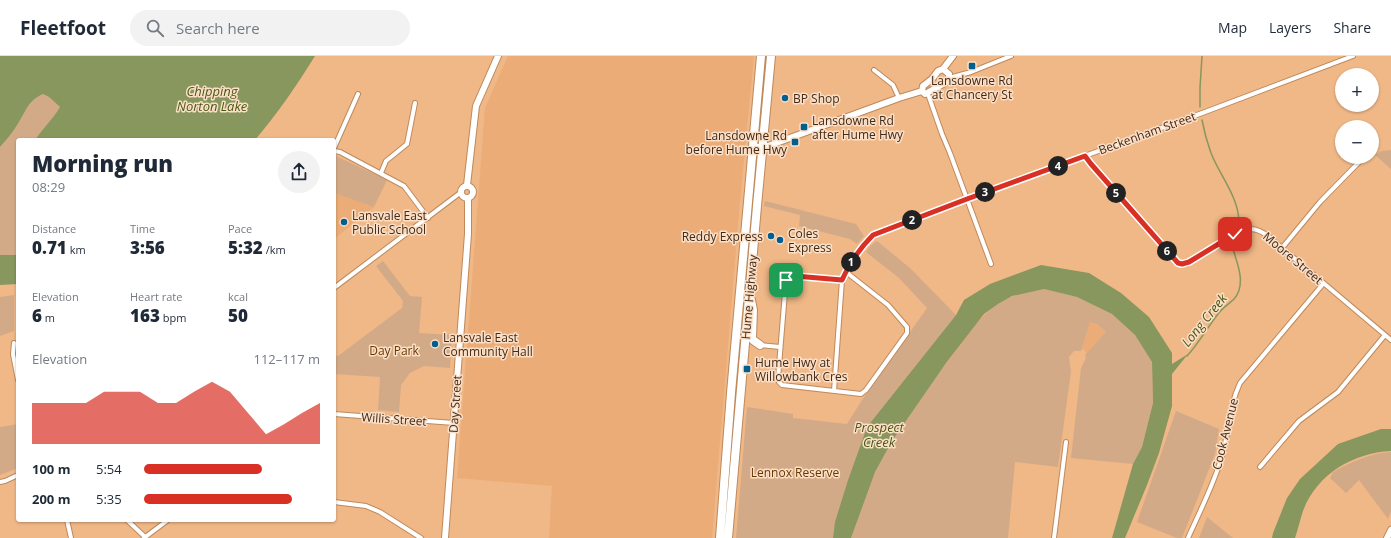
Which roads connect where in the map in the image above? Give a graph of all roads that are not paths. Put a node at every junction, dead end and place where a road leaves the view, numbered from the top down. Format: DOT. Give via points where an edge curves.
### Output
graph roads {
  1 [pos="498,56"];
  2 [pos="761,56"];
  3 [pos="771,56"];
  4 [pos="953,56"];
  5 [pos="1011,56"];
  6 [pos="1353,56"];
  7 [pos="943,69"];
  8 [pos="874,70"];
  9 [pos="949,78"];
  10 [pos="925,92"];
  11 [pos="358,94"];
  12 [pos="899,98"];
  13 [pos="415,103"];
  14 [pos="336,145"];
  15 [pos="753,146"];
  16 [pos="763,148"];
  17 [pos="336,151"];
  18 [pos="1085,156"];
  19 [pos="1357,164"];
  20 [pos="381,173"];
  21 [pos="467,185"];
  22 [pos="460,193"];
  23 [pos="468,198"];
  24 [pos="967,199"];
  25 [pos="428,218"];
  26 [pos="1282,248"];
  27 [pos="991,264"];
  28 [pos="846,272"];
  29 [pos="842,280"];
  30 [pos="1324,284"];
  31 [pos="336,287"];
  32 [pos="749,294"];
  33 [pos="1385,335"];
  34 [pos="1391,340"];
  35 [pos="14,343"];
  36 [pos="760,345"];
  37 [pos="780,347"];
  38 [pos="744,355"];
  39 [pos="16,370"];
  40 [pos="834,391"];
  41 [pos="336,414"];
  42 [pos="454,423"];
  43 [pos="1066,442"];
  44 [pos="1260,468"];
  45 [pos="16,476"];
  46 [pos="0,482"];
  47 [pos="336,502"];
  48 [pos="67,522"];
  49 [pos="129,522"];
  50 [pos="165,522"];
  51 [pos="1391,530"];
  52 [pos="71,538"];
  53 [pos="144,538"];
  54 [pos="420,538"];
  55 [pos="445,538"];
  56 [pos="720,538"];
  57 [pos="728,538"];
  58 [pos="1054,538"];
  59 [pos="1188,538"];
  60 [pos="1387,538"];
  1 -- 21 [label="street" via="476,106"];
  2 -- 15 [label="highway, Hume Highway"];
  3 -- 16 [label="highway, Hume Highway"];
  4 -- 7 [label="street"];
  5 -- 9 [label="street"];
  6 -- 18 [label="street, Beckenham Street"];
  7 -- 9 [label="street"];
  7 -- 10 [label="street" via="922,87"];
  8 -- 12 [label="street" via="893,85"];
  9 -- 10 [label="street" via="946,83"];
  10 -- 12 [label="street"];
  10 -- 24 [label="street"];
  11 -- 14 [label="street"];
  12 -- 16 [label="street"];
  13 -- 20 [label="street" via="407,144 386,161"];
  15 -- 16 [label="street"];
  15 -- 56 [label="highway, Hume Highway"];
  16 -- 32 [label="highway, Hume Highway"];
  17 -- 20 [label="street"];
  18 -- 24 [label="street, Beckenham Street"];
  18 -- 26 [label="street, Moore Street" via="1175,260 1182,264 1186,264 1237,232 1247,229 1264,233"];
  19 -- 26 [label="street" via="1320,202"];
  20 -- 25 [label="street" via="404,186"];
  21 -- 22 [label="street" via="462,187"];
  21 -- 23 [label="street" via="473,191"];
  22 -- 23 [label="street" via="462,197"];
  22 -- 25 [label="street"];
  23 -- 42 [label="street, Day Street" via="468,234"];
  24 -- 27 [label="street"];
  24 -- 28 [label="street, Beckenham Street" via="873,235 863,245"];
  25 -- 31 [label="street"];
  26 -- 30 [label="street, Moore Street"];
  28 -- 29 [label="street, Beckenham Street"];
  28 -- 40 [label="street" via="888,305 907,327 906,333 866,390 861,394"];
  29 -- 37 [label="street" via="791,276 786,280"];
  29 -- 40 [label="street, Beckenham Street"];
  30 -- 33 [label="street, Moore Street"];
  30 -- 59 [label="street, Cook Avenue" via="1240,382 1232,400 1224,448"];
  32 -- 36 [label="highway" via="753,310 752,337"];
  32 -- 38 [label="highway, Hume Highway"];
  33 -- 34 [label="street, Moore Street"];
  33 -- 44 [label="street" via="1338,392 1300,421"];
  35 -- 39 [label="street"];
  36 -- 37 [label="street"];
  36 -- 38 [label="highway" via="750,348"];
  37 -- 40 [label="street" via="778,378 782,385"];
  38 -- 57 [label="highway, Hume Highway"];
  41 -- 42 [label="street, Willis Street"];
  42 -- 55 [label="street, Day Street"];
  43 -- 58 [label="street"];
  45 -- 46 [label="street"];
  47 -- 54 [label="street" via="366,506"];
  48 -- 52 [label="street"];
  49 -- 53 [label="street"];
  50 -- 53 [label="street"];
  51 -- 60 [label="street"];
}
